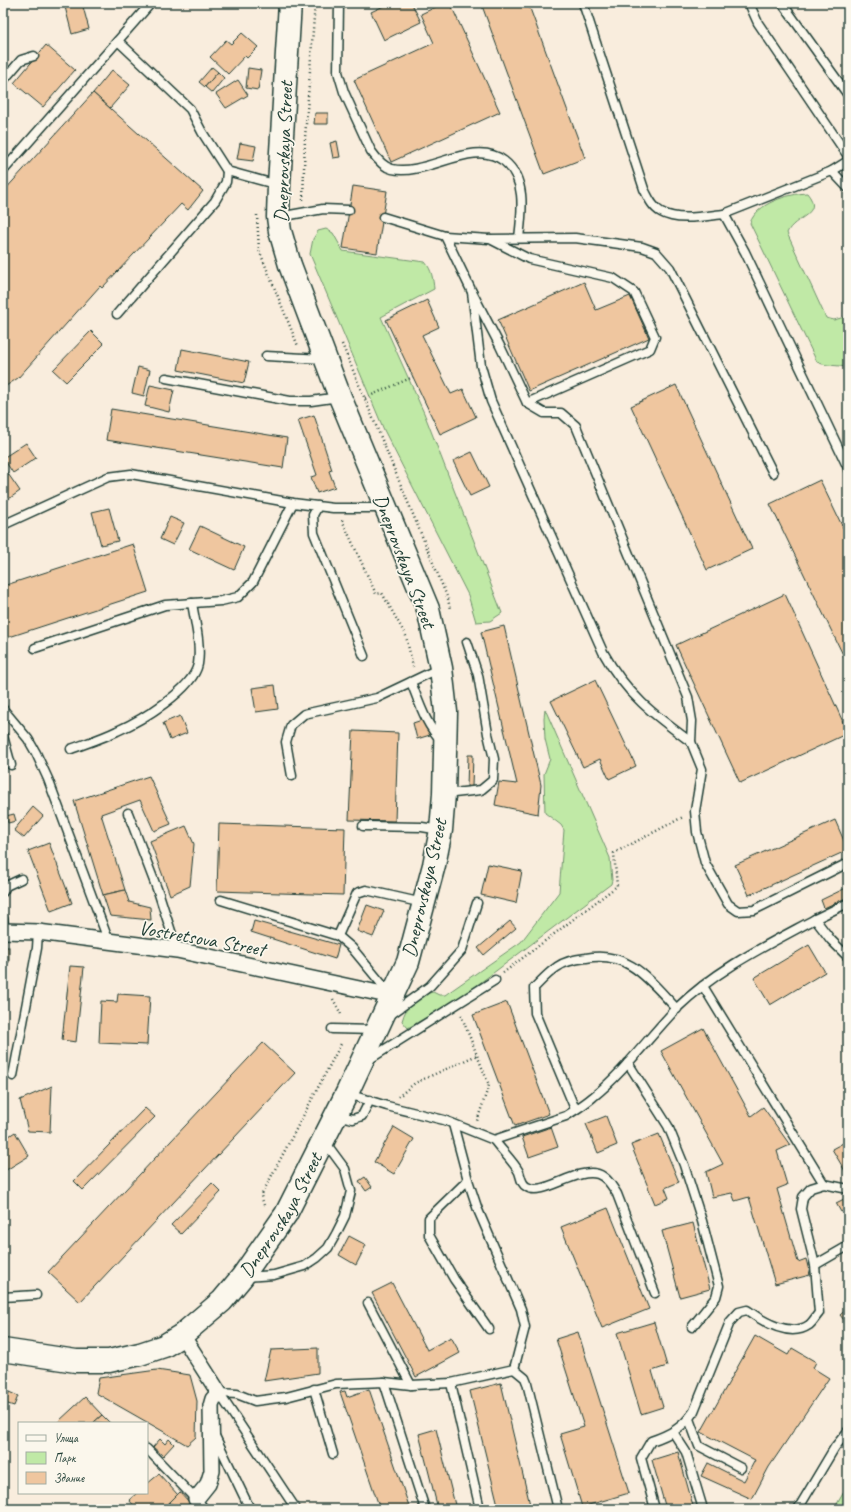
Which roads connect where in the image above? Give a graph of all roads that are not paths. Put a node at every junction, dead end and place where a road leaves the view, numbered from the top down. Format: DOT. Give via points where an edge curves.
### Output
graph roads {
  1 [pos="152,3"];
  2 [pos="290,3"];
  3 [pos="339,3"];
  4 [pos="583,3"];
  5 [pos="749,3"];
  6 [pos="782,3"];
  7 [pos="118,41"];
  8 [pos="34,56"];
  9 [pos="3,81"];
  10 [pos="848,95"];
  11 [pos="848,156"];
  12 [pos="848,161"];
  13 [pos="3,171"];
  14 [pos="227,171"];
  15 [pos="832,171"];
  16 [pos="279,185"];
  17 [pos="848,188"];
  18 [pos="349,210"];
  19 [pos="724,214"];
  20 [pos="278,217"];
  21 [pos="383,217"];
  22 [pos="445,236"];
  23 [pos="519,238"];
  24 [pos="489,239"];
  25 [pos="472,292"];
  26 [pos="117,314"];
  27 [pos="266,356"];
  28 [pos="326,359"];
  29 [pos="166,378"];
  30 [pos="340,397"];
  31 [pos="527,403"];
  32 [pos="848,468"];
  33 [pos="773,473"];
  34 [pos="293,503"];
  35 [pos="318,506"];
  36 [pos="386,508"];
  37 [pos="3,524"];
  38 [pos="192,603"];
  39 [pos="467,642"];
  40 [pos="35,648"];
  41 [pos="364,656"];
  42 [pos="441,668"];
  43 [pos="413,681"];
  44 [pos="3,709"];
  45 [pos="3,736"];
  46 [pos="691,742"];
  47 [pos="446,744"];
  48 [pos="72,749"];
  49 [pos="11,765"];
  50 [pos="292,776"];
  51 [pos="444,794"];
  52 [pos="128,813"];
  53 [pos="363,826"];
  54 [pos="441,830"];
  55 [pos="848,863"];
  56 [pos="21,879"];
  57 [pos="3,892"];
  58 [pos="221,900"];
  59 [pos="477,903"];
  60 [pos="848,903"];
  61 [pos="424,904"];
  62 [pos="815,919"];
  63 [pos="4,926"];
  64 [pos="38,932"];
  65 [pos="338,936"];
  66 [pos="110,943"];
  67 [pos="177,950"];
  68 [pos="848,957"];
  69 [pos="495,980"];
  70 [pos="703,986"];
  71 [pos="392,996"];
  72 [pos="678,1008"];
  73 [pos="378,1026"];
  74 [pos="332,1029"];
  75 [pos="628,1062"];
  76 [pos="361,1065"];
  77 [pos="13,1076"];
  78 [pos="347,1093"];
  79 [pos="370,1100"];
  80 [pos="575,1109"];
  81 [pos="336,1115"];
  82 [pos="453,1124"];
  83 [pos="324,1140"];
  84 [pos="494,1140"];
  85 [pos="468,1180"];
  86 [pos="824,1184"];
  87 [pos="848,1189"];
  88 [pos="848,1246"];
  89 [pos="815,1265"];
  90 [pos="242,1277"];
  91 [pos="655,1292"];
  92 [pos="36,1295"];
  93 [pos="3,1297"];
  94 [pos="368,1303"];
  95 [pos="692,1327"];
  96 [pos="489,1329"];
  97 [pos="182,1335"];
  98 [pos="3,1350"];
  99 [pos="514,1369"];
  100 [pos="384,1382"];
  101 [pos="451,1383"];
  102 [pos="411,1385"];
  103 [pos="314,1389"];
  104 [pos="219,1393"];
  105 [pos="689,1419"];
  106 [pos="211,1428"];
  107 [pos="848,1431"];
  108 [pos="673,1432"];
  109 [pos="148,1450"];
  110 [pos="333,1454"];
  111 [pos="741,1468"];
  112 [pos="201,1504"];
  113 [pos="250,1509"];
  114 [pos="296,1509"];
  115 [pos="425,1509"];
  116 [pos="480,1509"];
  117 [pos="558,1509"];
  118 [pos="655,1509"];
  119 [pos="702,1509"];
  120 [pos="798,1509"];
  1 -- 7 [label="lane"];
  2 -- 16 [label="main road, Dneprovskaya Street"];
  3 -- 23 [label="lane" via="338,72 344,92 371,152 390,169 408,170 480,152 496,155 512,167 520,184 522,210"];
  4 -- 19 [label="lane" via="644,189 651,202 660,212 675,217"];
  5 -- 11 [label="lane" via="758,24"];
  6 -- 10 [label="lane"];
  7 -- 13 [label="lane"];
  7 -- 14 [label="lane" via="190,109"];
  8 -- 9 [label="lane" via="21,60"];
  12 -- 15 [label="lane"];
  14 -- 16 [label="lane"];
  14 -- 26 [label="lane" via="226,182 215,201"];
  15 -- 17 [label="lane"];
  15 -- 19 [label="lane"];
  16 -- 20 [label="main road, Dneprovskaya Street"];
  18 -- 20 [label="lane" via="323,210"];
  19 -- 32 [label="lane" via="745,252"];
  20 -- 28 [label="main road, Dneprovskaya Street" via="290,264"];
  21 -- 22 [label="lane"];
  22 -- 24 [label="lane"];
  22 -- 25 [label="lane"];
  23 -- 24 [label="lane"];
  23 -- 33 [label="lane" via="576,238 642,247 656,252 670,268"];
  24 -- 31 [label="lane" via="529,259 613,278 634,292 655,337 650,349"];
  25 -- 31 [label="lane"];
  25 -- 46 [label="lane" via="481,366 491,401 603,652 621,680 652,714"];
  27 -- 28 [label="lane"];
  28 -- 30 [label="main road, Dneprovskaya Street"];
  29 -- 30 [label="lane" via="290,401"];
  30 -- 36 [label="main road, Dneprovskaya Street"];
  31 -- 46 [label="lane" via="544,413 561,413 576,426 688,697 692,721"];
  34 -- 35 [label="lane"];
  34 -- 37 [label="lane" via="131,474 108,477"];
  34 -- 38 [label="lane" via="253,582 245,591 238,597 221,601"];
  35 -- 36 [label="lane"];
  35 -- 41 [label="lane" via="313,515 314,533"];
  36 -- 42 [label="main road, Dneprovskaya Street" via="428,609"];
  38 -- 40 [label="lane" via="165,605"];
  38 -- 48 [label="lane" via="198,640 198,665 188,683 158,708 118,731"];
  39 -- 51 [label="lane" via="478,675 494,759 493,780 481,790"];
  42 -- 43 [label="lane"];
  42 -- 47 [label="main road, Dneprovskaya Street" via="446,712"];
  43 -- 47 [label="lane" via="435,734"];
  43 -- 50 [label="lane" via="377,698 304,714 291,725 286,742"];
  44 -- 66 [label="lane" via="36,753 48,779"];
  45 -- 49 [label="lane"];
  46 -- 55 [label="lane" via="702,769 696,811 697,832 705,863 728,904 738,910 754,910"];
  47 -- 51 [label="main road, Dneprovskaya Street"];
  51 -- 54 [label="main road, Dneprovskaya Street"];
  52 -- 67 [label="lane"];
  53 -- 54 [label="lane" via="422,827"];
  54 -- 61 [label="main road, Dneprovskaya Street"];
  56 -- 57 [label="lane" via="6,886"];
  58 -- 65 [label="lane"];
  59 -- 73 [label="lane" via="462,950 430,986"];
  60 -- 62 [label="lane"];
  61 -- 65 [label="lane" via="366,890 357,893"];
  61 -- 71 [label="main road, Dneprovskaya Street" via="408,962"];
  62 -- 68 [label="lane"];
  62 -- 70 [label="lane" via="745,956"];
  63 -- 64 [label="street, Vostretsova Street"];
  64 -- 66 [label="street, Vostretsova Street"];
  64 -- 77 [label="lane"];
  65 -- 71 [label="lane" via="352,948"];
  66 -- 67 [label="street, Vostretsova Street"];
  67 -- 71 [label="street, Vostretsova Street"];
  69 -- 76 [label="lane"];
  70 -- 72 [label="lane"];
  70 -- 86 [label="lane"];
  71 -- 73 [label="main road, Dneprovskaya Street"];
  72 -- 75 [label="lane"];
  72 -- 80 [label="lane" via="646,976 611,956 572,960 557,967 534,988 535,1013"];
  73 -- 74 [label="lane"];
  73 -- 76 [label="main road, Dneprovskaya Street"];
  75 -- 80 [label="lane" via="593,1097"];
  75 -- 95 [label="lane" via="668,1126 684,1165 719,1286 716,1297"];
  76 -- 78 [label="main road, Dneprovskaya Street"];
  78 -- 79 [label="lane"];
  78 -- 81 [label="main road, Dneprovskaya Street"];
  79 -- 81 [label="lane" via="362,1116 353,1119"];
  79 -- 82 [label="lane"];
  80 -- 84 [label="lane" via="566,1116"];
  81 -- 83 [label="main road, Dneprovskaya Street"];
  82 -- 84 [label="lane"];
  82 -- 85 [label="lane"];
  83 -- 90 [label="main road, Dneprovskaya Street" via="286,1214"];
  83 -- 90 [label="lane" via="344,1169 351,1191 345,1216 328,1248 305,1266 274,1275"];
  84 -- 91 [label="lane" via="518,1171 522,1182 532,1189 543,1188 589,1173 599,1174 608,1181 617,1194"];
  85 -- 96 [label="lane" via="429,1218 429,1235 454,1279"];
  85 -- 99 [label="lane" via="478,1210 521,1309 525,1327"];
  86 -- 87 [label="lane"];
  86 -- 89 [label="lane" via="811,1188 804,1197 801,1209"];
  88 -- 89 [label="lane"];
  89 -- 105 [label="lane" via="819,1313 808,1325 795,1330 779,1328 747,1310 739,1312 730,1322"];
  90 -- 97 [label="main road, Dneprovskaya Street" via="222,1300"];
  92 -- 93 [label="lane"];
  94 -- 102 [label="lane"];
  97 -- 98 [label="main road, Dneprovskaya Street" via="164,1346 109,1361 76,1361"];
  97 -- 104 [label="street"];
  99 -- 101 [label="lane"];
  99 -- 117 [label="lane" via="527,1383"];
  100 -- 102 [label="lane"];
  100 -- 103 [label="lane" via="336,1384"];
  100 -- 115 [label="lane"];
  101 -- 102 [label="lane"];
  101 -- 116 [label="lane"];
  103 -- 104 [label="lane" via="286,1397 255,1401 237,1394"];
  103 -- 110 [label="lane"];
  104 -- 106 [label="street" via="211,1406"];
  104 -- 114 [label="lane"];
  105 -- 108 [label="lane"];
  105 -- 111 [label="lane" via="699,1446"];
  106 -- 112 [label="street" via="212,1471"];
  106 -- 113 [label="lane"];
  107 -- 120 [label="lane" via="835,1447"];
  108 -- 118 [label="lane" via="651,1441 641,1458"];
  108 -- 119 [label="lane" via="686,1452"];
  109 -- 112 [label="lane"];
}
